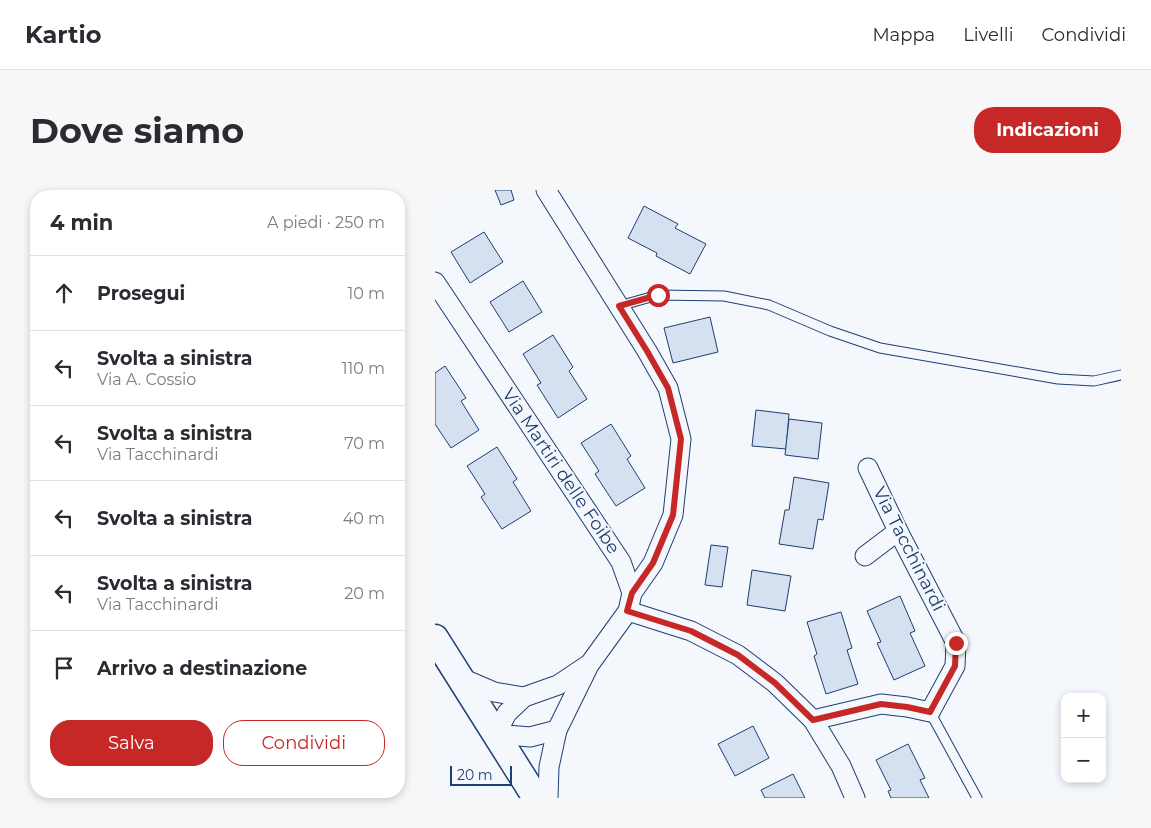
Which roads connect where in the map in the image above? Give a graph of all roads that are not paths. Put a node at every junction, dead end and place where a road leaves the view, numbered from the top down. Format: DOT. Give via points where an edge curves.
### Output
graph roads {
  1 [pos="546,190"];
  2 [pos="435,282"];
  3 [pos="619,306"];
  4 [pos="1121,375"];
  5 [pos="869,468"];
  6 [pos="898,531"];
  7 [pos="865,556"];
  8 [pos="632,593"];
  9 [pos="627,611"];
  10 [pos="435,638"];
  11 [pos="589,665"];
  12 [pos="459,677"];
  13 [pos="523,697"];
  14 [pos="930,712"];
  15 [pos="813,720"];
  16 [pos="557,730"];
  17 [pos="496,734"];
  18 [pos="536,798"];
  19 [pos="548,798"];
  20 [pos="855,798"];
  21 [pos="977,798"];
  1 -- 3 [label="street"];
  2 -- 8 [label="street, Via Martiri delle Foibe" via="621,562"];
  3 -- 4 [label="lane" via="658,295 724,296 769,305 880,348 1058,379 1094,381"];
  3 -- 8 [label="street" via="668,388 681,439 673,515 653,563"];
  5 -- 6 [label="street, Via Tacchinardi"];
  6 -- 7 [label="street"];
  6 -- 14 [label="street, Via Tacchinardi" via="956,643 955,666"];
  8 -- 9 [label="street"];
  9 -- 11 [label="street"];
  9 -- 15 [label="street" via="691,631 738,655 775,683"];
  10 -- 12 [label="main road"];
  11 -- 13 [label="street" via="558,685"];
  11 -- 16 [label="street"];
  12 -- 13 [label="street" via="494,692"];
  12 -- 17 [label="main road"];
  13 -- 17 [label="street" via="507,713"];
  14 -- 15 [label="street" via="881,704"];
  14 -- 21 [label="lane"];
  15 -- 20 [label="street" via="841,766"];
  16 -- 17 [label="street" via="530,737"];
  16 -- 19 [label="street" via="549,767"];
  17 -- 18 [label="main road"];
}
